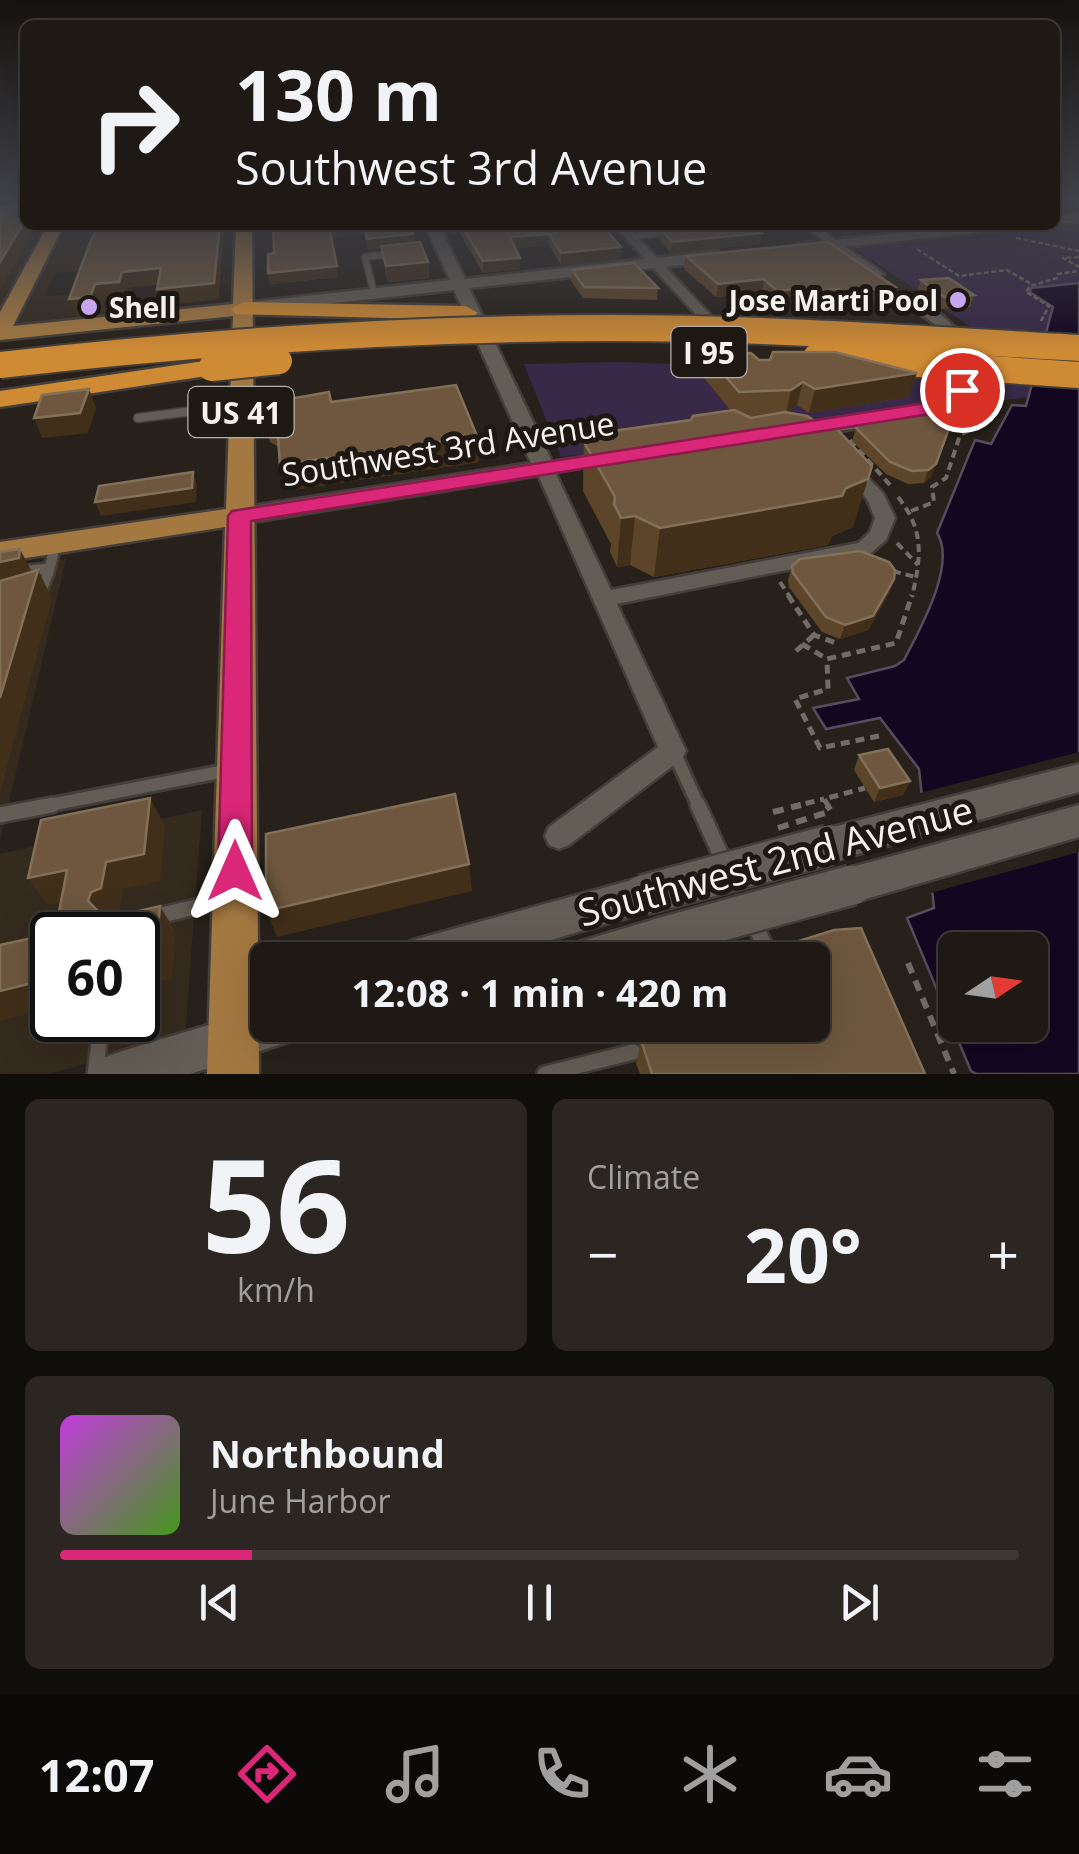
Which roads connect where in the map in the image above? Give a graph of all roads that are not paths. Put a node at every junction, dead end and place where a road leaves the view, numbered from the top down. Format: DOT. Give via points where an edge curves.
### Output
graph roads {
  1 [pos="42,251"];
  2 [pos="243,251"];
  3 [pos="437,251"];
  4 [pos="645,251"];
  5 [pos="845,251"];
  6 [pos="399,253"];
  7 [pos="742,254"];
  8 [pos="656,263"];
  9 [pos="878,274"];
  10 [pos="460,285"];
  11 [pos="374,294"];
  12 [pos="907,298"];
  13 [pos="242,308"];
  14 [pos="1079,331"];
  15 [pos="0,333"];
  16 [pos="1079,348"];
  17 [pos="338,355"];
  18 [pos="0,365"];
  19 [pos="760,376"];
  20 [pos="1079,376"];
  21 [pos="0,380"];
  22 [pos="0,399"];
  23 [pos="241,405"];
  24 [pos="138,418"];
  25 [pos="630,455"];
  26 [pos="544,468"];
  27 [pos="240,516"];
  28 [pos="56,543"];
  29 [pos="0,552"];
  30 [pos="0,573"];
  31 [pos="48,574"];
  32 [pos="31,598"];
  33 [pos="605,600"];
  34 [pos="673,751"];
  35 [pos="235,768"];
  36 [pos="1079,778"];
  37 [pos="0,815"];
  38 [pos="1079,821"];
  39 [pos="559,836"];
  40 [pos="236,898"];
  41 [pos="160,916"];
  42 [pos="477,942"];
  43 [pos="644,942"];
  44 [pos="763,942"];
  45 [pos="99,1042"];
  46 [pos="249,1046"];
  47 [pos="633,1052"];
  48 [pos="94,1074"];
  49 [pos="119,1074"];
  50 [pos="545,1074"];
  1 -- 15 [label="main road"];
  2 -- 13 [label="main road, US 41"];
  3 -- 10 [label="street"];
  4 -- 8 [label="street"];
  5 -- 9 [label="street"];
  6 -- 11 [label="lane" via="365,258"];
  7 -- 8 [label="street"];
  8 -- 10 [label="street"];
  8 -- 19 [label="street"];
  10 -- 11 [label="street"];
  10 -- 26 [label="street"];
  11 -- 13 [label="street"];
  12 -- 33 [label="street" via="970,355 975,372 962,390 930,408 800,424 880,504 885,518 874,541 850,552"];
  13 -- 14 [label="highway" via="748,314"];
  13 -- 15 [label="main road"];
  13 -- 23 [label="main road, US 41"];
  16 -- 18 [label="highway, I 95, bridge" via="816,332 485,330 254,340"];
  17 -- 20 [label="highway, I 95, bridge" via="645,349"];
  17 -- 21 [label="highway" via="291,351"];
  17 -- 22 [label="highway, I 95, bridge"];
  23 -- 24 [label="lane"];
  23 -- 27 [label="main road, US 41"];
  25 -- 26 [label="street, Southwest 3rd Avenue"];
  26 -- 27 [label="street, Southwest 3rd Avenue"];
  26 -- 33 [label="street"];
  27 -- 28 [label="main road, Southwest 3rd Avenue"];
  27 -- 35 [label="main road, US 41"];
  28 -- 29 [label="main road, Southwest 3rd Avenue"];
  28 -- 31 [label="lane"];
  30 -- 31 [label="lane" via="36,567"];
  31 -- 32 [label="lane" via="45,589"];
  33 -- 34 [label="street"];
  34 -- 39 [label="street"];
  34 -- 44 [label="lane"];
  35 -- 37 [label="lane"];
  35 -- 40 [label="main road, US 41"];
  36 -- 42 [label="street, Southwest 2nd Avenue, bridge"];
  38 -- 43 [label="street, Southwest 2nd Avenue, bridge"];
  40 -- 41 [label="lane"];
  40 -- 46 [label="main road, US 41"];
  45 -- 48 [label="lane"];
  46 -- 49 [label="street"];
  47 -- 50 [label="lane"];
}
